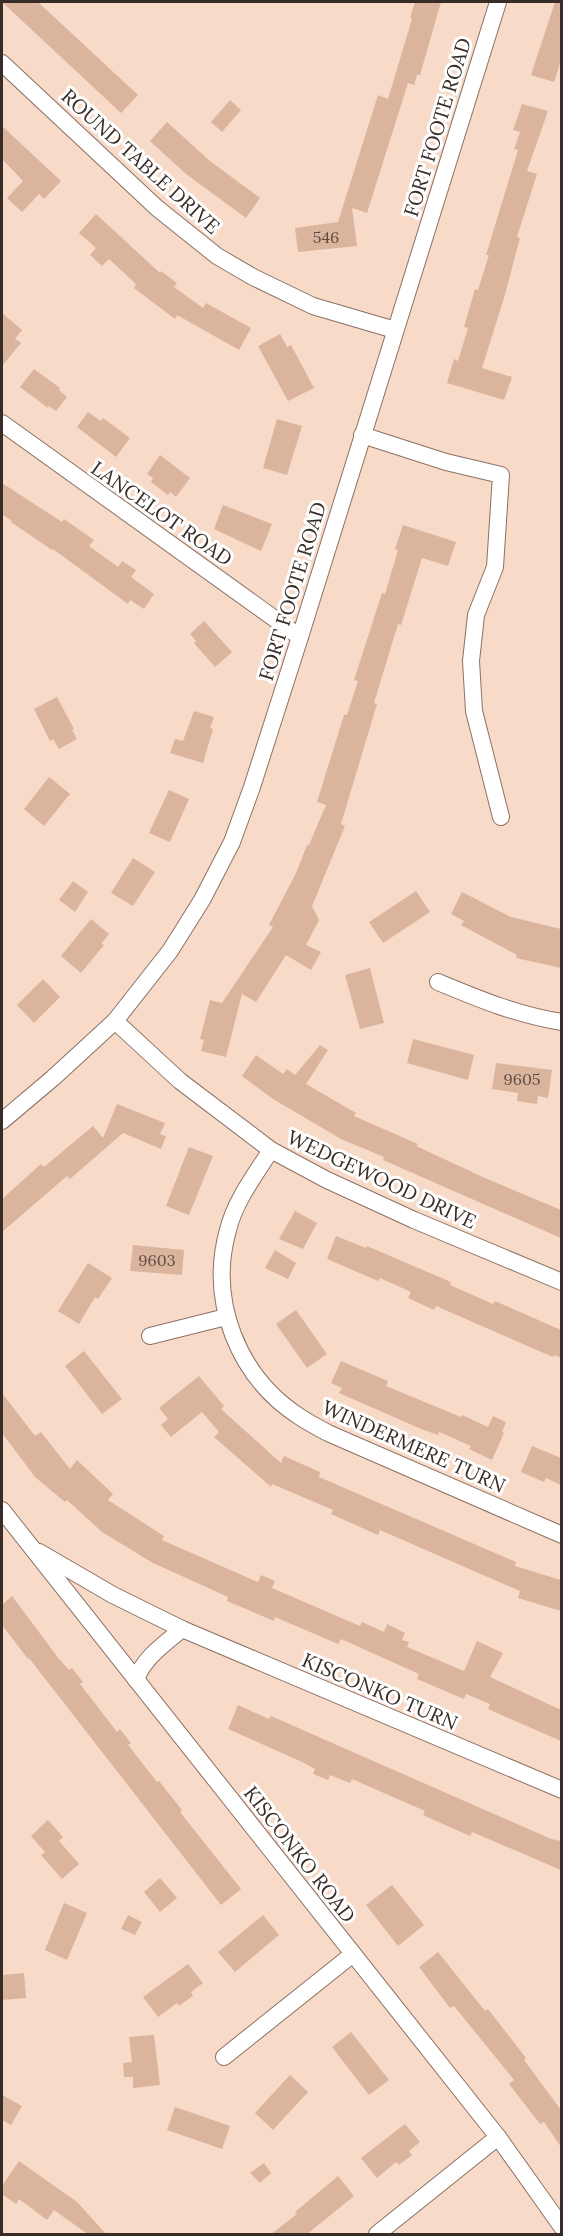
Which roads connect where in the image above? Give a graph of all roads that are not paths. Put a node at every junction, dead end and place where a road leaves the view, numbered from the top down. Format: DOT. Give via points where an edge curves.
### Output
graph roads {
  1 [pos="498,2"];
  2 [pos="2,63"];
  3 [pos="395,330"];
  4 [pos="2,423"];
  5 [pos="362,435"];
  6 [pos="300,636"];
  7 [pos="501,817"];
  8 [pos="438,982"];
  9 [pos="115,1021"];
  10 [pos="561,1022"];
  11 [pos="2,1121"];
  12 [pos="271,1150"];
  13 [pos="561,1282"];
  14 [pos="226,1317"];
  15 [pos="150,1336"];
  16 [pos="2,1510"];
  17 [pos="561,1535"];
  18 [pos="32,1548"];
  19 [pos="182,1629"];
  20 [pos="136,1680"];
  21 [pos="561,1790"];
  22 [pos="353,1954"];
  23 [pos="224,2057"];
  24 [pos="498,2136"];
  25 [pos="561,2227"];
  26 [pos="377,2235"];
  1 -- 3 [label="street, FORT FOOTE ROAD"];
  2 -- 3 [label="street, ROUND TABLE DRIVE" via="157,208 217,256 313,306"];
  3 -- 5 [label="street, FORT FOOTE ROAD"];
  4 -- 6 [label="street, LANCELOT ROAD"];
  5 -- 6 [label="street, FORT FOOTE ROAD"];
  5 -- 7 [label="street" via="501,475 495,567 476,615 471,662 474,711"];
  6 -- 9 [label="street, FORT FOOTE ROAD" via="232,842 170,951"];
  8 -- 10 [label="street" via="495,1006"];
  9 -- 11 [label="street, FORT FOOTE ROAD"];
  9 -- 12 [label="street, WEDGEWOOD DRIVE" via="180,1081"];
  12 -- 13 [label="street, WEDGEWOOD DRIVE" via="414,1220"];
  12 -- 14 [label="street, WINDERMERE TURN" via="228,1229 222,1288"];
  14 -- 15 [label="street"];
  14 -- 17 [label="street, WINDERMERE TURN" via="246,1362 278,1400 300,1417 328,1433"];
  16 -- 18 [label="street, KISCONKO ROAD"];
  18 -- 19 [label="street, KISCONKO TURN"];
  18 -- 20 [label="street, KISCONKO ROAD"];
  19 -- 20 [label="street" via="148,1660"];
  19 -- 21 [label="street, KISCONKO TURN"];
  20 -- 22 [label="street, KISCONKO ROAD"];
  22 -- 23 [label="street"];
  22 -- 24 [label="street, KISCONKO ROAD"];
  24 -- 25 [label="street, KISCONKO ROAD"];
  24 -- 26 [label="street"];
}
